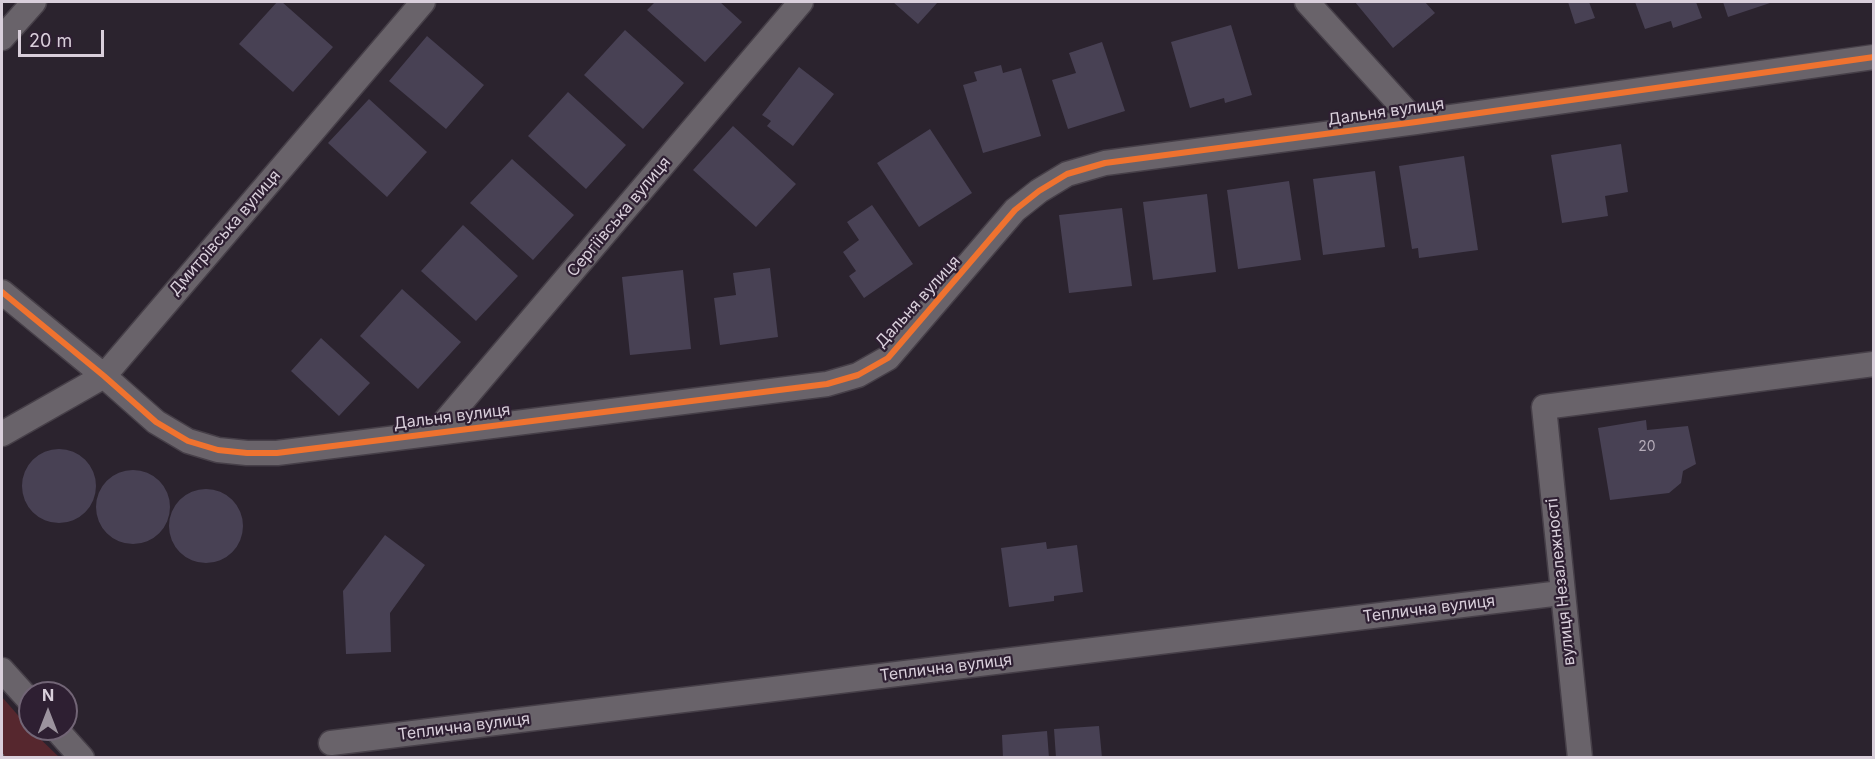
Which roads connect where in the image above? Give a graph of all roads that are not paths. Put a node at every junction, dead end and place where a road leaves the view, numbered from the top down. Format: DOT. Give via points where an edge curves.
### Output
graph roads {
  1 [pos="34,2"];
  2 [pos="423,2"];
  3 [pos="801,2"];
  4 [pos="1307,2"];
  5 [pos="2,38"];
  6 [pos="1874,57"];
  7 [pos="1416,122"];
  8 [pos="2,292"];
  9 [pos="1874,364"];
  10 [pos="104,376"];
  11 [pos="436,432"];
  12 [pos="2,434"];
  13 [pos="1562,593"];
  14 [pos="2,670"];
  15 [pos="18,688"];
  16 [pos="67,741"];
  17 [pos="331,743"];
  18 [pos="82,758"];
  19 [pos="1580,758"];
  1 -- 5 [label="street"];
  2 -- 10 [label="street, Дмитрівська вулиця"];
  3 -- 11 [label="street, Сергіївська вулиця"];
  4 -- 7 [label="street"];
  6 -- 7 [label="street, Дальня вулиця"];
  7 -- 11 [label="street, Дальня вулиця" via="1105,163 1066,174 1016,210 888,358 858,375 827,384"];
  8 -- 10 [label="street, Дальня вулиця"];
  9 -- 13 [label="street, вулиця Незалежності" via="1544,407"];
  10 -- 11 [label="street, Дальня вулиця" via="156,422 188,441 218,450 277,453"];
  10 -- 12 [label="street, Дмитрівська вулиця"];
  13 -- 17 [label="street, Теплична вулиця"];
  13 -- 19 [label="street, вулиця Незалежності"];
  14 -- 15 [label="street"];
  16 -- 18 [label="street"];
}
